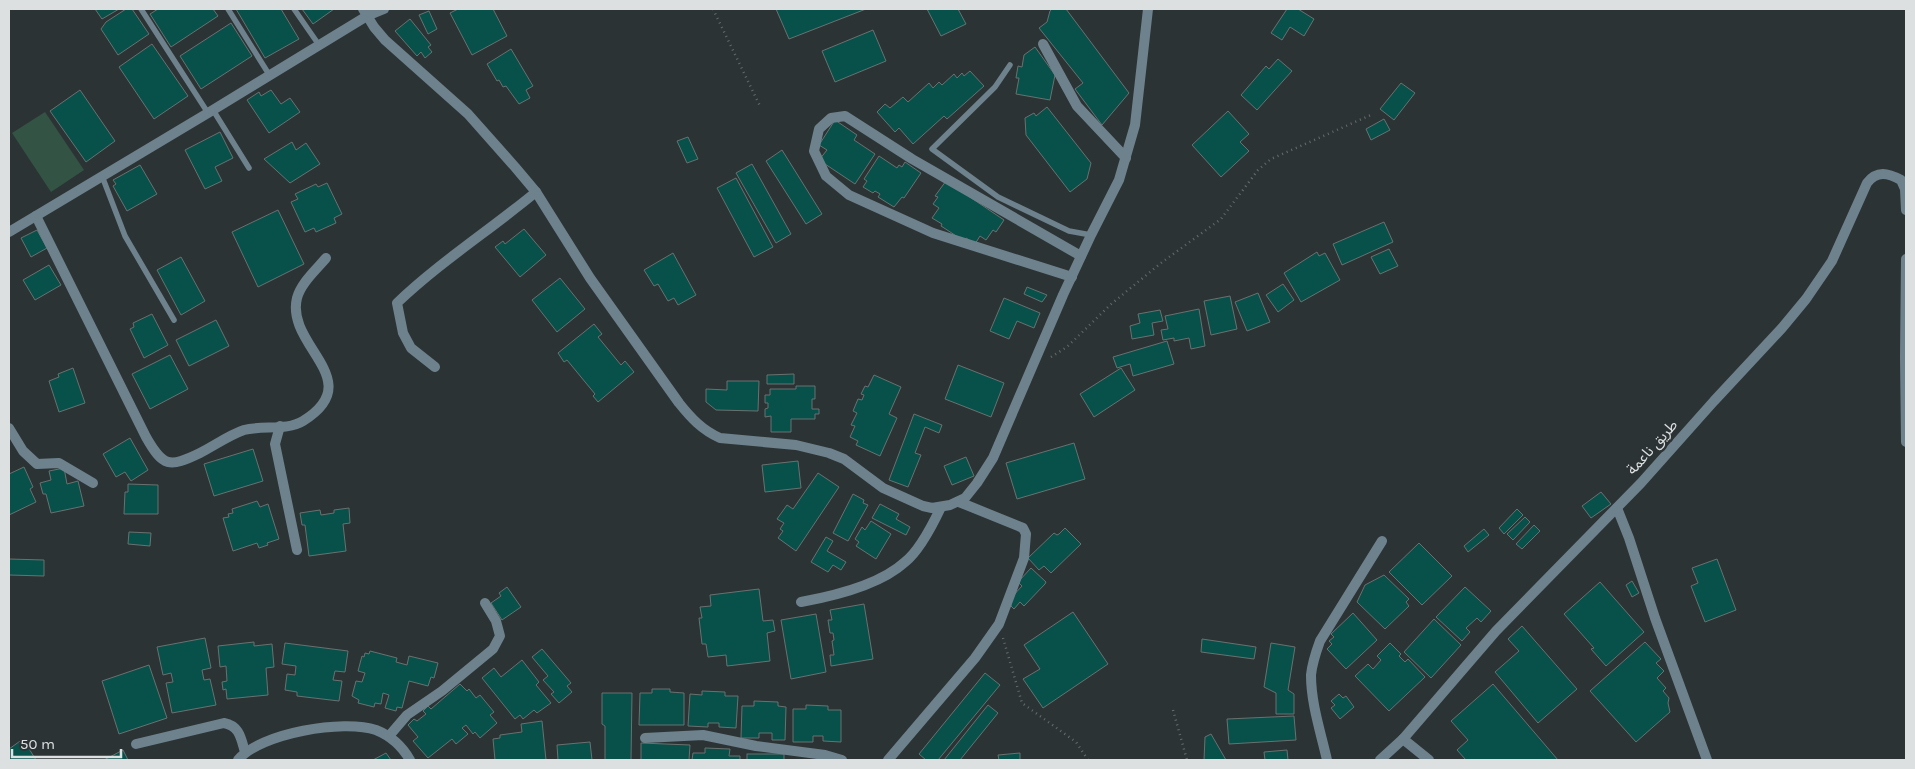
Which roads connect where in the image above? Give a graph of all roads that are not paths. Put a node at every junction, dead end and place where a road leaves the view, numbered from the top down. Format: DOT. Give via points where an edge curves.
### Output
graph roads {
  1 [pos="141,9"];
  2 [pos="228,9"];
  3 [pos="294,9"];
  4 [pos="384,9"];
  5 [pos="1148,9"];
  6 [pos="365,12"];
  7 [pos="1043,44"];
  8 [pos="319,45"];
  9 [pos="1010,65"];
  10 [pos="270,76"];
  11 [pos="211,112"];
  12 [pos="1126,158"];
  13 [pos="249,168"];
  14 [pos="102,176"];
  15 [pos="1905,179"];
  16 [pos="536,192"];
  17 [pos="1906,210"];
  18 [pos="36,216"];
  19 [pos="9,232"];
  20 [pos="1091,235"];
  21 [pos="1081,256"];
  22 [pos="326,258"];
  23 [pos="1906,259"];
  24 [pos="1072,276"];
  25 [pos="174,320"];
  26 [pos="435,367"];
  27 [pos="280,426"];
  28 [pos="9,428"];
  29 [pos="1906,442"];
  30 [pos="94,483"];
  31 [pos="959,502"];
  32 [pos="941,507"];
  33 [pos="1617,508"];
  34 [pos="1382,541"];
  35 [pos="296,550"];
  36 [pos="801,602"];
  37 [pos="485,603"];
  38 [pos="389,736"];
  39 [pos="645,738"];
  40 [pos="1403,738"];
  41 [pos="136,744"];
  42 [pos="241,756"];
  43 [pos="410,760"];
  44 [pos="842,760"];
  45 [pos="888,760"];
  46 [pos="1327,760"];
  47 [pos="1380,760"];
  48 [pos="1429,760"];
  49 [pos="1706,760"];
  1 -- 11 [label="lane"];
  2 -- 10 [label="lane"];
  3 -- 8 [label="lane"];
  4 -- 6 [label="street"];
  5 -- 12 [label="street" via="1135,125"];
  6 -- 8 [label="street"];
  6 -- 16 [label="street" via="374,28 391,46 468,114"];
  7 -- 12 [label="street" via="1077,106"];
  8 -- 10 [label="street"];
  9 -- 20 [label="lane" via="995,87 932,149 998,197 1069,231"];
  10 -- 11 [label="street"];
  11 -- 13 [label="lane"];
  11 -- 14 [label="street"];
  12 -- 20 [label="street" via="1119,180"];
  14 -- 18 [label="street"];
  14 -- 25 [label="lane" via="126,236"];
  15 -- 17 [label="street, طريق ناعمة"];
  15 -- 33 [label="street, طريق ناعمة" via="1884,173 1872,177 1832,261 1806,299 1760,354"];
  16 -- 26 [label="street" via="397,303 411,348"];
  16 -- 32 [label="street" via="590,278 679,403 704,429 720,438 796,445 829,453 844,459 897,496 923,506"];
  18 -- 19 [label="street"];
  18 -- 27 [label="street" via="142,430 160,458 168,462 183,460 243,430"];
  20 -- 21 [label="street"];
  21 -- 24 [label="street"];
  21 -- 24 [label="street" via="844,116 831,118 819,129 814,151 826,176 848,195 933,233"];
  22 -- 27 [label="street" via="300,291 296,310 301,327 327,374 330,390 321,406 304,420 295,425"];
  23 -- 29 [label="street"];
  24 -- 31 [label="street" via="993,458 977,483"];
  27 -- 35 [label="street" via="275,444"];
  28 -- 30 [label="street" via="23,451 38,464 59,463"];
  31 -- 32 [label="street"];
  31 -- 45 [label="street" via="1021,526 1025,530 1024,558 999,624 975,658"];
  32 -- 36 [label="street" via="905,563 890,573 833,596"];
  33 -- 40 [label="street, طريق ناعمة" via="1496,631"];
  33 -- 49 [label="street"];
  34 -- 46 [label="street" via="1327,628 1315,656 1311,675"];
  37 -- 38 [label="street" via="496,621 500,636 493,649 407,715"];
  38 -- 42 [label="street" via="360,728 321,728 262,742"];
  38 -- 43 [label="street"];
  39 -- 44 [label="street" via="703,735 756,746 825,754"];
  40 -- 47 [label="street, طريق ناعمة"];
  40 -- 48 [label="street"];
  41 -- 42 [label="street" via="224,723 232,724 238,730"];
}
